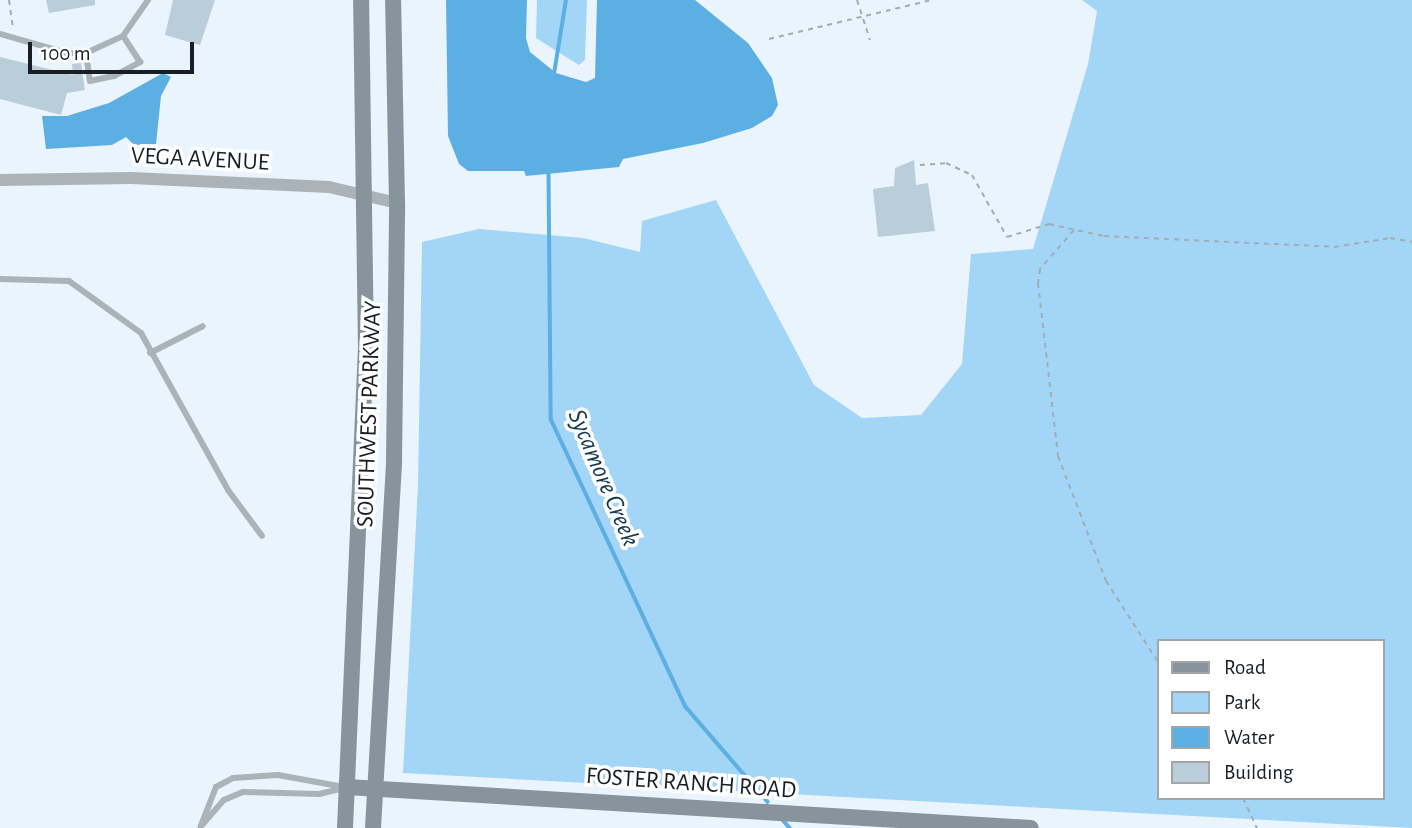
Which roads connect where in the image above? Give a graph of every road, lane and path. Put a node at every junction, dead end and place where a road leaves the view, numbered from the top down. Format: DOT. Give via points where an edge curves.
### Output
graph roads {
  1 [pos="9,0"];
  2 [pos="148,0"];
  3 [pos="361,0"];
  4 [pos="393,0"];
  5 [pos="857,0"];
  6 [pos="931,0"];
  7 [pos="861,14"];
  8 [pos="12,30"];
  9 [pos="0,34"];
  10 [pos="123,36"];
  11 [pos="769,39"];
  12 [pos="870,40"];
  13 [pos="86,53"];
  14 [pos="920,165"];
  15 [pos="0,180"];
  16 [pos="365,198"];
  17 [pos="397,203"];
  18 [pos="1075,229"];
  19 [pos="1412,242"];
  20 [pos="0,278"];
  21 [pos="203,326"];
  22 [pos="150,353"];
  23 [pos="262,536"];
  24 [pos="1156,659"];
  25 [pos="347,787"];
  26 [pos="375,789"];
  27 [pos="1244,800"];
  28 [pos="201,827"];
  29 [pos="345,828"];
  30 [pos="373,828"];
  31 [pos="1031,828"];
  32 [pos="1257,828"];
  1 -- 8 [label="path"];
  2 -- 10 [label="lane"];
  3 -- 16 [label="main road, SOUTHWEST PARKWAY"];
  4 -- 17 [label="main road, SOUTHWEST PARKWAY"];
  5 -- 7 [label="path"];
  6 -- 7 [label="path"];
  7 -- 11 [label="path"];
  7 -- 12 [label="path"];
  9 -- 13 [label="lane" via="67,53"];
  10 -- 13 [label="lane"];
  10 -- 13 [label="lane" via="140,62 114,76 90,81"];
  14 -- 18 [label="path" via="946,163 972,175 1007,237 1049,224"];
  15 -- 16 [label="street, VEGA AVENUE" via="131,178 329,187"];
  16 -- 17 [label="street, VEGA AVENUE"];
  16 -- 25 [label="main road, SOUTHWEST PARKWAY" via="361,517"];
  17 -- 26 [label="main road, SOUTHWEST PARKWAY" via="394,462"];
  18 -- 19 [label="path" via="1104,236 1240,239 1334,247 1390,238"];
  18 -- 24 [label="path" via="1040,269 1038,283 1058,456 1106,581"];
  20 -- 22 [label="lane" via="69,281 141,333"];
  21 -- 22 [label="lane"];
  22 -- 23 [label="lane" via="228,490"];
  25 -- 26 [label="main road, FOSTER RANCH ROAD"];
  25 -- 28 [label="lane" via="319,794 243,792 224,800"];
  25 -- 28 [label="lane" via="278,775 244,775 216,787"];
  25 -- 29 [label="main road, SOUTHWEST PARKWAY"];
  26 -- 30 [label="main road, SOUTHWEST PARKWAY"];
  26 -- 31 [label="main road, FOSTER RANCH ROAD"];
  27 -- 32 [label="path"];
}
